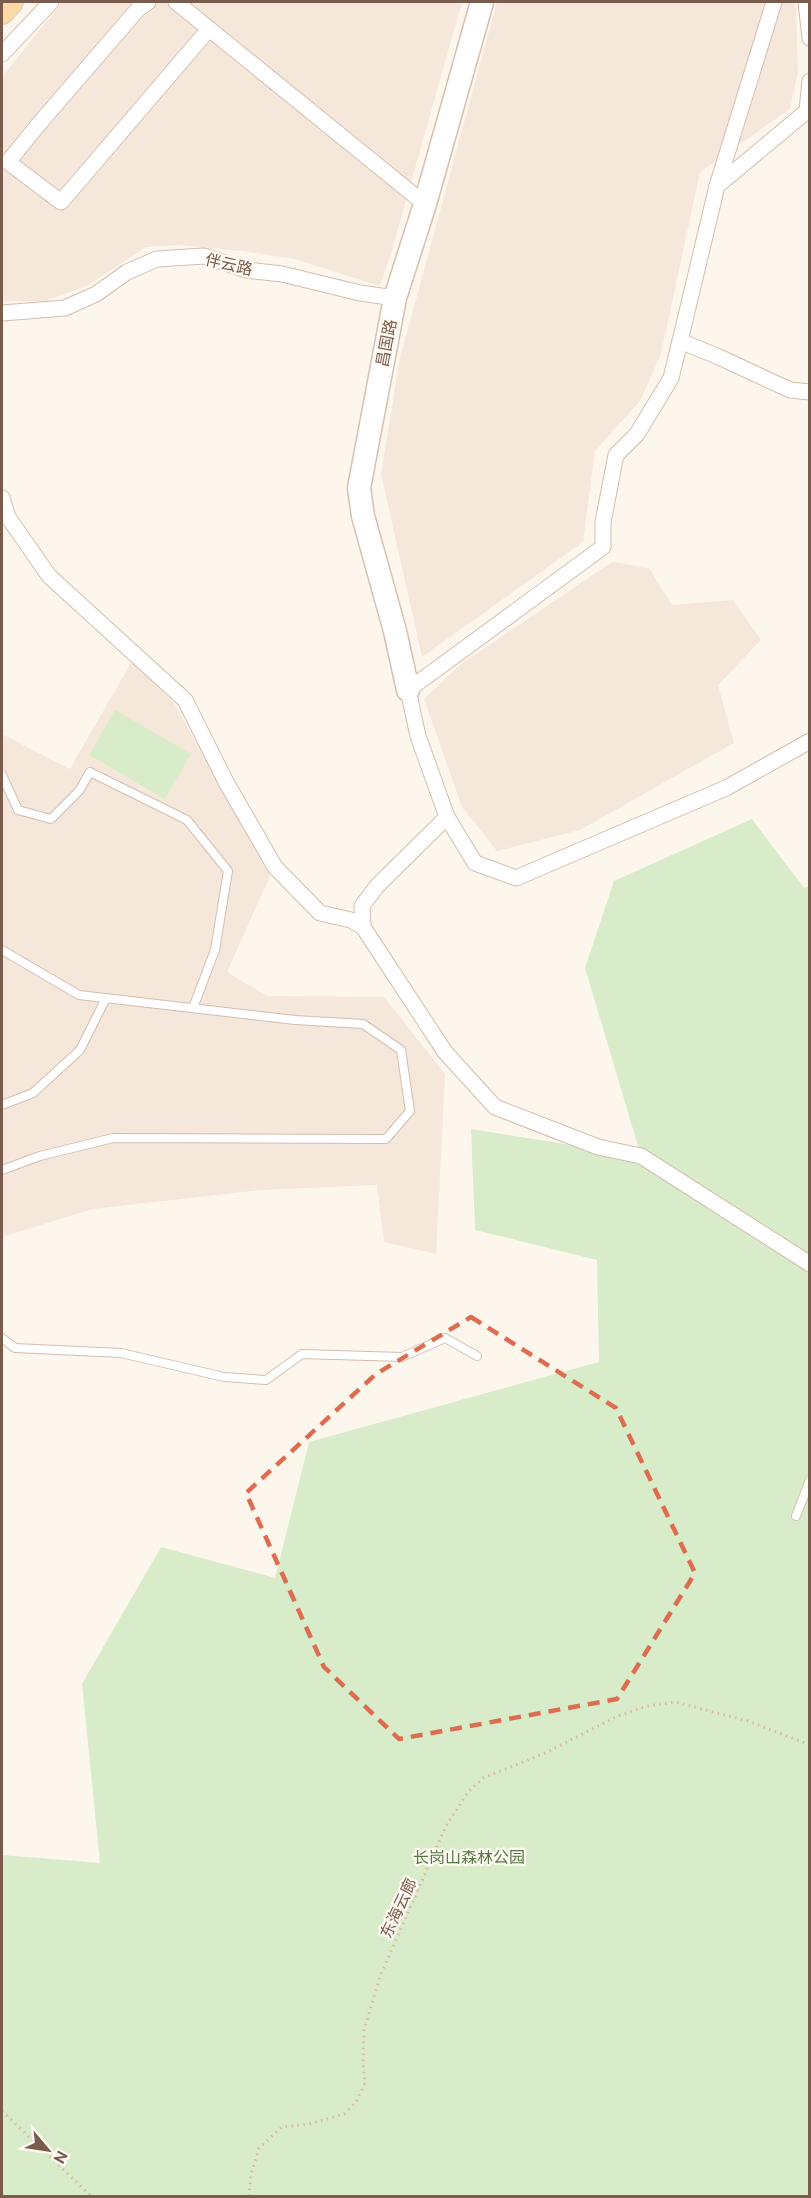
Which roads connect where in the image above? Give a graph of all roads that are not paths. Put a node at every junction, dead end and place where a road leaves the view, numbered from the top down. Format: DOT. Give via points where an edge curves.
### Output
graph roads {
  1 [pos="11,2"];
  2 [pos="51,2"];
  3 [pos="148,2"];
  4 [pos="176,2"];
  5 [pos="482,2"];
  6 [pos="774,2"];
  7 [pos="806,2"];
  8 [pos="2,12"];
  9 [pos="209,29"];
  10 [pos="810,38"];
  11 [pos="2,54"];
  12 [pos="810,81"];
  13 [pos="717,186"];
  14 [pos="425,204"];
  15 [pos="395,298"];
  16 [pos="2,313"];
  17 [pos="680,341"];
  18 [pos="810,392"];
  19 [pos="2,498"];
  20 [pos="408,690"];
  21 [pos="810,741"];
  22 [pos="2,775"];
  23 [pos="447,817"];
  24 [pos="363,927"];
  25 [pos="2,950"];
  26 [pos="106,998"];
  27 [pos="193,1008"];
  28 [pos="2,1105"];
  29 [pos="2,1170"];
  30 [pos="810,1264"];
  31 [pos="2,1338"];
  32 [pos="477,1356"];
  33 [pos="810,1480"];
  34 [pos="796,1516"];
  1 -- 8 [label="main road"];
  2 -- 11 [label="street"];
  3 -- 9 [label="street" via="130,18 8,162 61,202"];
  4 -- 9 [label="street"];
  5 -- 14 [label="main road, 昌国路"];
  6 -- 13 [label="street"];
  7 -- 10 [label="street"];
  9 -- 14 [label="street"];
  12 -- 13 [label="street" via="807,111"];
  13 -- 17 [label="street"];
  14 -- 15 [label="main road, 昌国路"];
  15 -- 16 [label="street, 伴云路" via="246,270 204,256 157,259 65,308"];
  15 -- 20 [label="main road, 昌国路" via="359,488"];
  17 -- 18 [label="street" via="790,390"];
  17 -- 20 [label="street" via="671,378 637,434 616,455 603,522 603,547"];
  19 -- 24 [label="street" via="8,517 49,576 185,700 226,782 276,867 320,913"];
  20 -- 23 [label="street" via="418,736"];
  21 -- 23 [label="street" via="726,788 516,878 475,863"];
  22 -- 27 [label="lane" via="18,810 51,819 79,791 90,772 187,820 228,871 215,950"];
  23 -- 24 [label="street" via="362,906"];
  24 -- 30 [label="street" via="445,1052 495,1107 598,1147 641,1156"];
  25 -- 26 [label="lane" via="79,995"];
  26 -- 27 [label="lane"];
  26 -- 28 [label="lane" via="80,1050 33,1093"];
  27 -- 29 [label="lane" via="363,1024 401,1050 410,1111 386,1139 113,1138"];
  31 -- 32 [label="lane" via="15,1348 121,1353 225,1377 266,1380 302,1354 402,1357 445,1338"];
  33 -- 34 [label="lane"];
}
